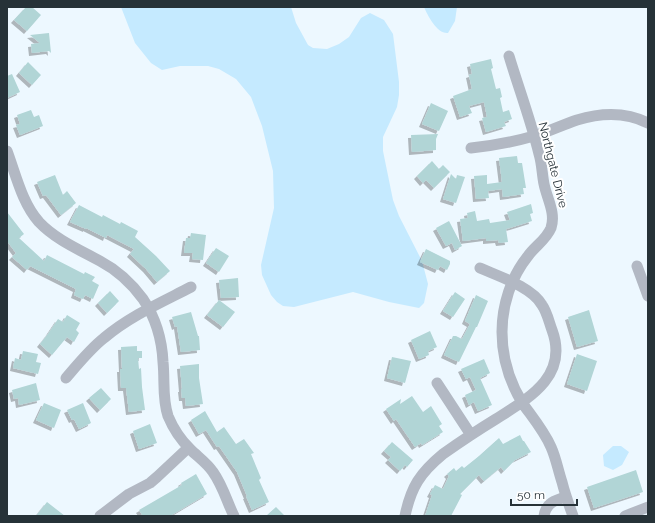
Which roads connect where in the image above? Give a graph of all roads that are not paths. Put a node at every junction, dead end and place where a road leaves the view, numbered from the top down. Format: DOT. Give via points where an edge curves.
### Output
graph roads {
  1 [pos="509,56"];
  2 [pos="648,123"];
  3 [pos="534,136"];
  4 [pos="471,148"];
  5 [pos="7,151"];
  6 [pos="637,266"];
  7 [pos="480,268"];
  8 [pos="513,282"];
  9 [pos="191,287"];
  10 [pos="648,296"];
  11 [pos="149,309"];
  12 [pos="66,378"];
  13 [pos="437,383"];
  14 [pos="522,402"];
  15 [pos="471,435"];
  16 [pos="188,448"];
  17 [pos="566,497"];
  18 [pos="648,507"];
  19 [pos="100,516"];
  20 [pos="234,516"];
  21 [pos="405,516"];
  22 [pos="544,516"];
  23 [pos="573,516"];
  24 [pos="625,516"];
  1 -- 3 [label="street, Northgate Drive"];
  2 -- 3 [label="street" via="622,115 590,116"];
  3 -- 4 [label="street"];
  3 -- 8 [label="street, Northgate Drive" via="553,220 547,236 527,257"];
  5 -- 11 [label="street" via="26,203 39,222 56,237 112,269 131,285"];
  6 -- 10 [label="street"];
  7 -- 8 [label="street"];
  8 -- 14 [label="street, Northgate Drive" via="505,306 503,346 509,374"];
  8 -- 14 [label="street" via="535,296 542,304 556,346 554,364 547,379 535,393"];
  9 -- 11 [label="street"];
  11 -- 12 [label="street" via="103,338"];
  11 -- 16 [label="street" via="162,349 163,392 168,416"];
  13 -- 15 [label="street"];
  14 -- 15 [label="street"];
  14 -- 17 [label="street, Northgate Drive" via="551,446"];
  15 -- 21 [label="street" via="442,454 423,472 411,493"];
  16 -- 19 [label="street" via="158,477 120,500"];
  16 -- 20 [label="street" via="216,476"];
  17 -- 22 [label="street" via="548,505"];
  17 -- 23 [label="street, Northgate Drive"];
  18 -- 24 [label="street"];
}
